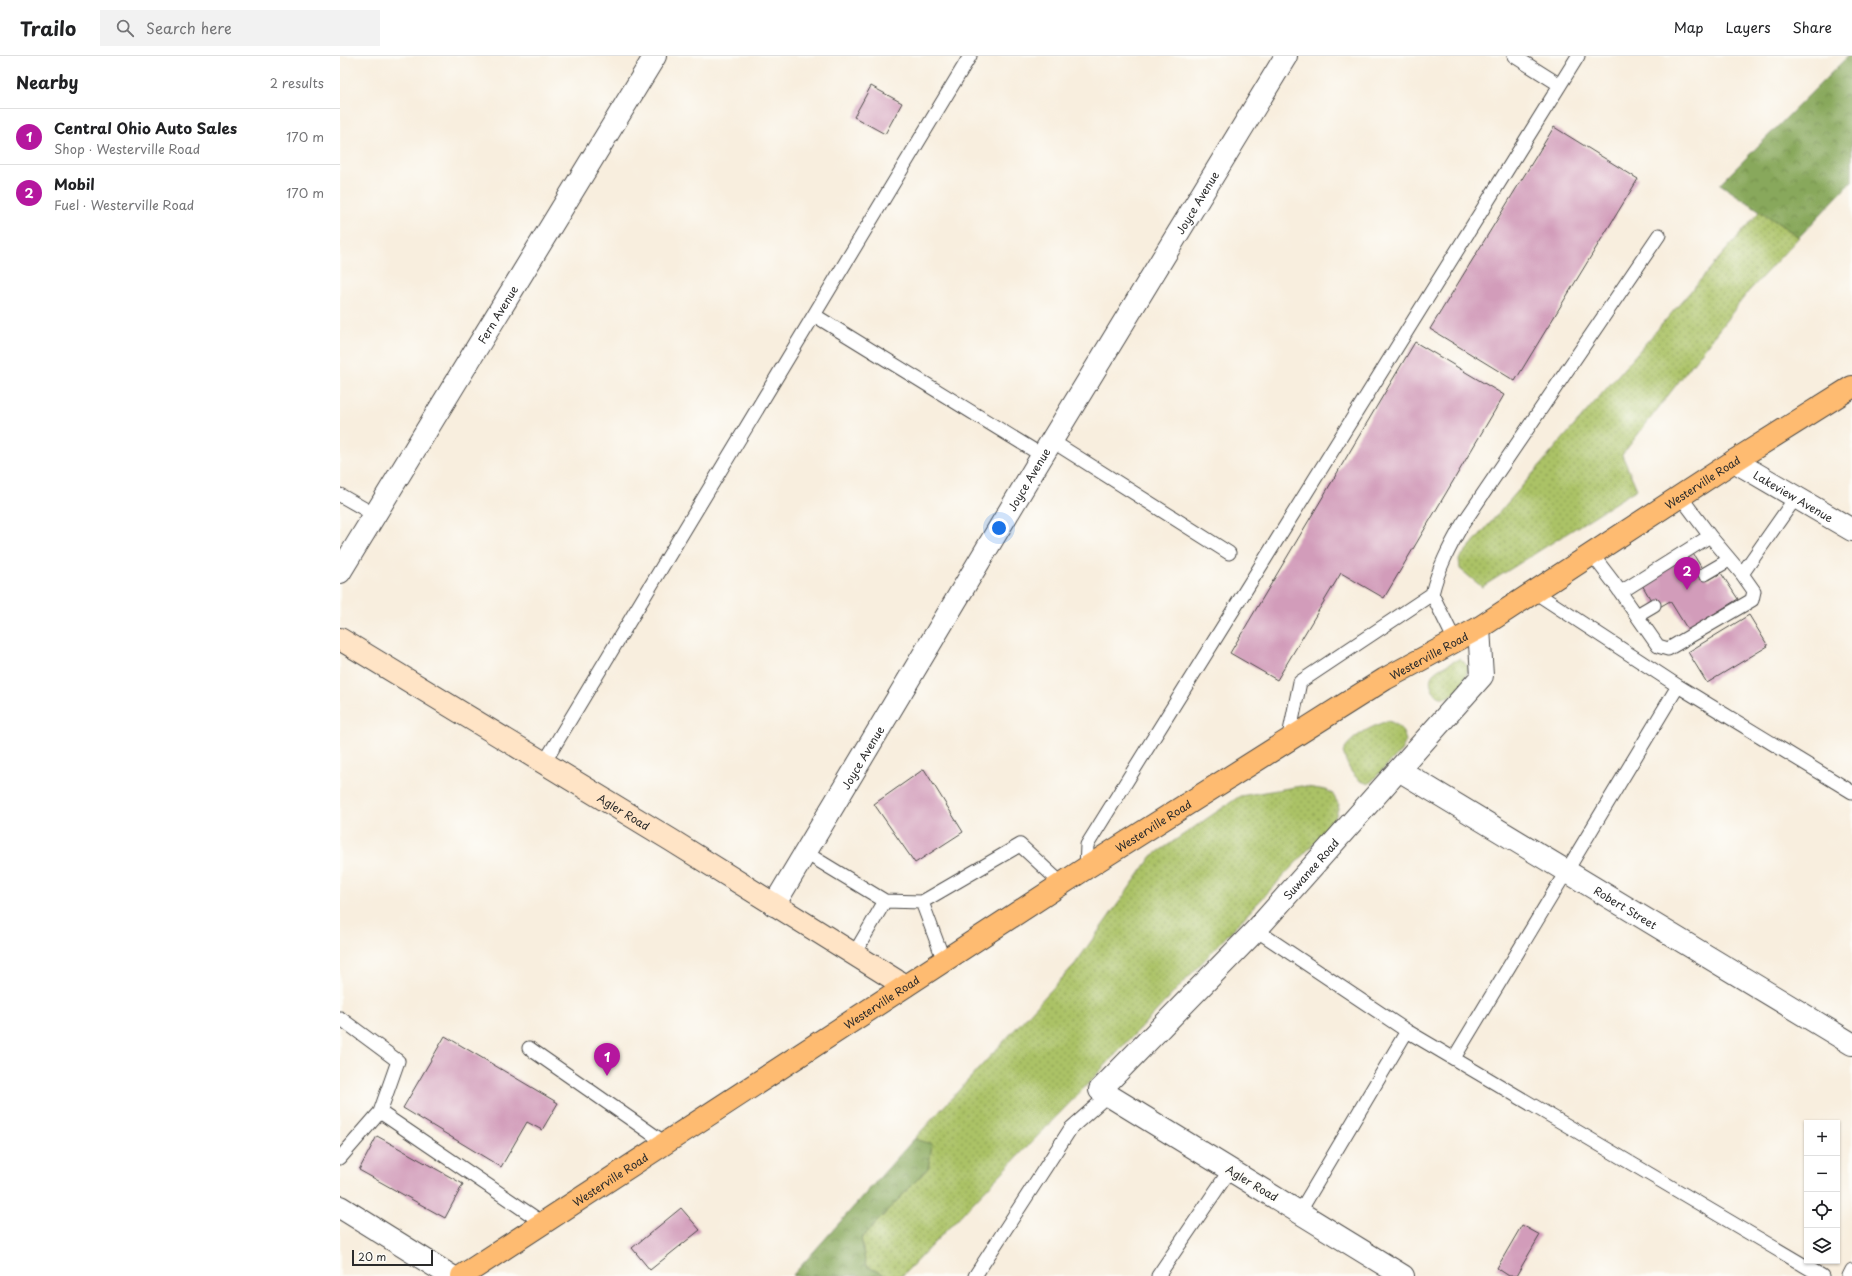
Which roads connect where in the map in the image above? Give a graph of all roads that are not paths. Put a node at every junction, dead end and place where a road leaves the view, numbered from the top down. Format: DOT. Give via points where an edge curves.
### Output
graph roads {
  1 [pos="655,56"];
  2 [pos="970,56"];
  3 [pos="1286,56"];
  4 [pos="1514,56"];
  5 [pos="1578,56"];
  6 [pos="1560,85"];
  7 [pos="1659,235"];
  8 [pos="814,314"];
  9 [pos="1852,387"];
  10 [pos="1047,448"];
  11 [pos="1734,461"];
  12 [pos="340,495"];
  13 [pos="1680,496"];
  14 [pos="1796,497"];
  15 [pos="375,515"];
  16 [pos="1852,530"];
  17 [pos="1710,536"];
  18 [pos="1229,553"];
  19 [pos="1591,553"];
  20 [pos="1729,560"];
  21 [pos="340,572"];
  22 [pos="1706,574"];
  23 [pos="1742,574"];
  24 [pos="1533,591"];
  25 [pos="1621,592"];
  26 [pos="1432,594"];
  27 [pos="1654,605"];
  28 [pos="1636,615"];
  29 [pos="1479,628"];
  30 [pos="340,639"];
  31 [pos="1455,641"];
  32 [pos="1678,686"];
  33 [pos="1288,741"];
  34 [pos="544,763"];
  35 [pos="1400,770"];
  36 [pos="1852,792"];
  37 [pos="806,853"];
  38 [pos="1086,868"];
  39 [pos="1566,870"];
  40 [pos="1062,884"];
  41 [pos="885,901"];
  42 [pos="922,902"];
  43 [pos="774,905"];
  44 [pos="1256,930"];
  45 [pos="854,954"];
  46 [pos="944,961"];
  47 [pos="905,986"];
  48 [pos="340,1018"];
  49 [pos="1407,1031"];
  50 [pos="1852,1044"];
  51 [pos="529,1048"];
  52 [pos="1454,1058"];
  53 [pos="1104,1093"];
  54 [pos="380,1112"];
  55 [pos="666,1143"];
  56 [pos="340,1158"];
  57 [pos="1230,1170"];
  58 [pos="340,1207"];
  59 [pos="1299,1212"];
  60 [pos="543,1223"];
  61 [pos="1852,1270"];
  62 [pos="451,1276"];
  63 [pos="462,1276"];
  64 [pos="975,1276"];
  65 [pos="1158,1276"];
  66 [pos="1403,1276"];
  67 [pos="1822,1276"];
  68 [pos="1849,1276"];
  1 -- 15 [label="street, Fern Avenue"];
  2 -- 8 [label="lane"];
  3 -- 10 [label="street, Joyce Avenue"];
  4 -- 6 [label="lane"];
  5 -- 6 [label="lane"];
  6 -- 38 [label="lane" via="1087,845"];
  7 -- 26 [label="lane" via="1462,525 1444,556"];
  8 -- 10 [label="lane"];
  8 -- 34 [label="lane"];
  9 -- 11 [label="main road, Westerville Road"];
  10 -- 18 [label="lane"];
  10 -- 37 [label="street, Joyce Avenue"];
  11 -- 13 [label="main road, Westerville Road"];
  11 -- 14 [label="street, Lakeview Avenue"];
  12 -- 15 [label="lane"];
  13 -- 17 [label="lane"];
  13 -- 19 [label="main road, Westerville Road"];
  14 -- 16 [label="street, Lakeview Avenue"];
  14 -- 23 [label="lane"];
  15 -- 21 [label="street, Fern Avenue"];
  17 -- 20 [label="lane"];
  17 -- 25 [label="lane"];
  19 -- 24 [label="main road, Westerville Road"];
  19 -- 25 [label="lane"];
  20 -- 22 [label="lane"];
  20 -- 23 [label="lane"];
  23 -- 28 [label="lane" via="1754,591 1752,600 1668,649 1658,646"];
  24 -- 29 [label="main road, Westerville Road"];
  24 -- 32 [label="lane"];
  25 -- 28 [label="lane"];
  26 -- 31 [label="lane"];
  26 -- 33 [label="lane" via="1300,682"];
  27 -- 28 [label="lane"];
  29 -- 31 [label="main road, Westerville Road"];
  29 -- 35 [label="street, Suwanee Road" via="1482,676"];
  30 -- 34 [label="main road, Agler Road"];
  31 -- 33 [label="main road, Westerville Road" via="1385,679"];
  32 -- 36 [label="lane"];
  32 -- 39 [label="lane"];
  33 -- 38 [label="main road, Westerville Road"];
  34 -- 43 [label="main road, Agler Road"];
  35 -- 39 [label="street, Robert Street"];
  35 -- 44 [label="street, Suwanee Road"];
  37 -- 41 [label="lane"];
  37 -- 43 [label="street, Joyce Avenue"];
  38 -- 40 [label="main road, Westerville Road"];
  39 -- 50 [label="street, Robert Street"];
  39 -- 52 [label="lane"];
  40 -- 42 [label="lane" via="1020,845"];
  40 -- 46 [label="main road, Westerville Road"];
  41 -- 42 [label="lane"];
  41 -- 45 [label="lane"];
  42 -- 46 [label="lane"];
  43 -- 45 [label="main road, Agler Road"];
  44 -- 49 [label="lane"];
  44 -- 53 [label="street, Suwanee Road"];
  45 -- 47 [label="main road, Agler Road"];
  46 -- 47 [label="main road, Westerville Road"];
  47 -- 55 [label="main road, Westerville Road"];
  48 -- 54 [label="lane" via="398,1061"];
  49 -- 52 [label="lane"];
  49 -- 59 [label="lane"];
  51 -- 55 [label="lane"];
  52 -- 67 [label="lane"];
  53 -- 57 [label="street, Agler Road"];
  53 -- 64 [label="lane" via="1071,1128"];
  54 -- 56 [label="lane"];
  54 -- 60 [label="lane"];
  55 -- 60 [label="main road, Westerville Road"];
  57 -- 59 [label="street, Agler Road"];
  57 -- 65 [label="lane"];
  58 -- 62 [label="street"];
  59 -- 66 [label="street, Agler Road"];
  60 -- 63 [label="main road, Westerville Road"];
  61 -- 68 [label="lane"];
}
